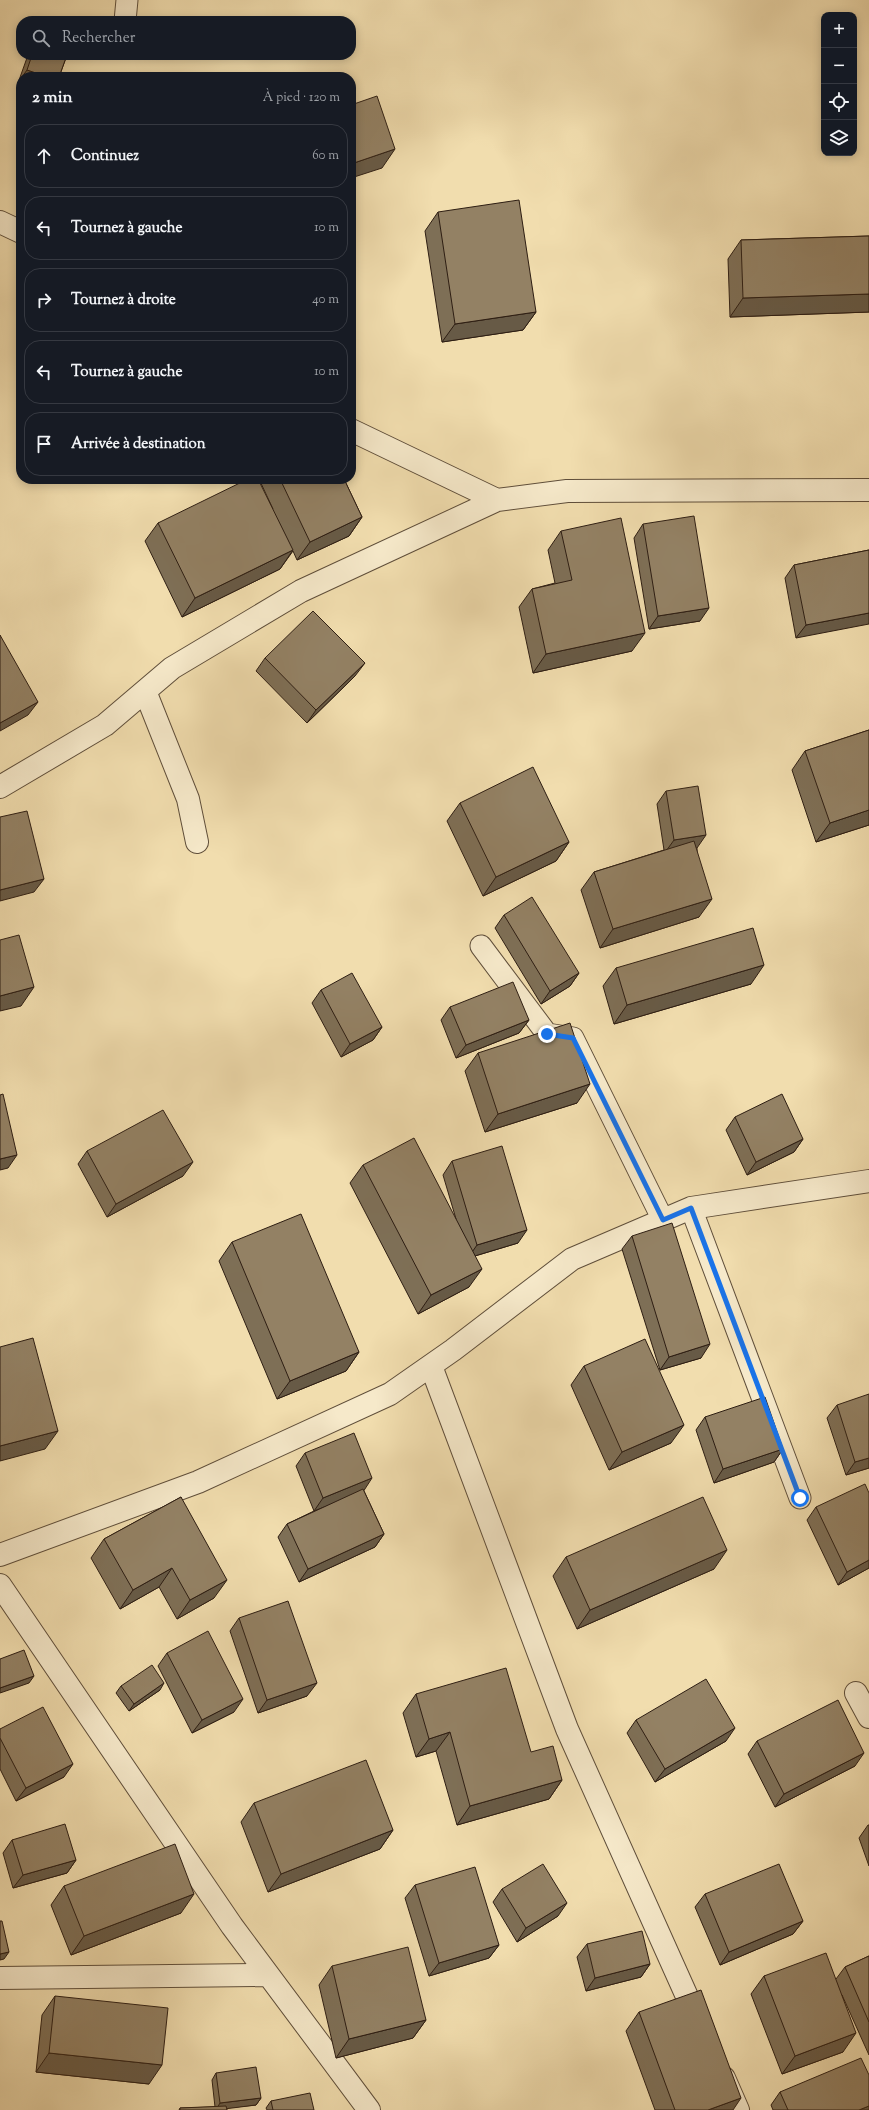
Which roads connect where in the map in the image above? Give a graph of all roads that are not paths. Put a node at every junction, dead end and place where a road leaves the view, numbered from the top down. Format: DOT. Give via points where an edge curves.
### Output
graph roads {
  1 [pos="127,0"];
  2 [pos="125,16"];
  3 [pos="0,222"];
  4 [pos="16,230"];
  5 [pos="356,432"];
  6 [pos="869,490"];
  7 [pos="497,500"];
  8 [pos="145,691"];
  9 [pos="0,787"];
  10 [pos="196,842"];
  11 [pos="481,946"];
  12 [pos="869,1181"];
  13 [pos="691,1208"];
  14 [pos="663,1220"];
  15 [pos="431,1366"];
  16 [pos="800,1498"];
  17 [pos="0,1555"];
  18 [pos="0,1585"];
  19 [pos="856,1694"];
  20 [pos="869,1717"];
  21 [pos="267,1975"];
  22 [pos="0,1978"];
  23 [pos="706,2038"];
  24 [pos="716,2060"];
  25 [pos="369,2110"];
  26 [pos="738,2110"];
  1 -- 2 [label="lane"];
  3 -- 4 [label="street"];
  5 -- 7 [label="street"];
  6 -- 7 [label="street" via="567,491"];
  7 -- 8 [label="street" via="301,591 172,668"];
  8 -- 9 [label="street" via="105,725"];
  8 -- 10 [label="street" via="188,799"];
  11 -- 14 [label="lane" via="547,1034 573,1038"];
  12 -- 13 [label="street"];
  13 -- 14 [label="street"];
  13 -- 16 [label="lane"];
  14 -- 15 [label="street" via="572,1259"];
  15 -- 17 [label="street" via="390,1394 198,1482"];
  15 -- 23 [label="street" via="567,1729"];
  18 -- 21 [label="street"];
  19 -- 20 [label="street"];
  21 -- 22 [label="street"];
  21 -- 25 [label="street"];
  24 -- 26 [label="street"];
}
